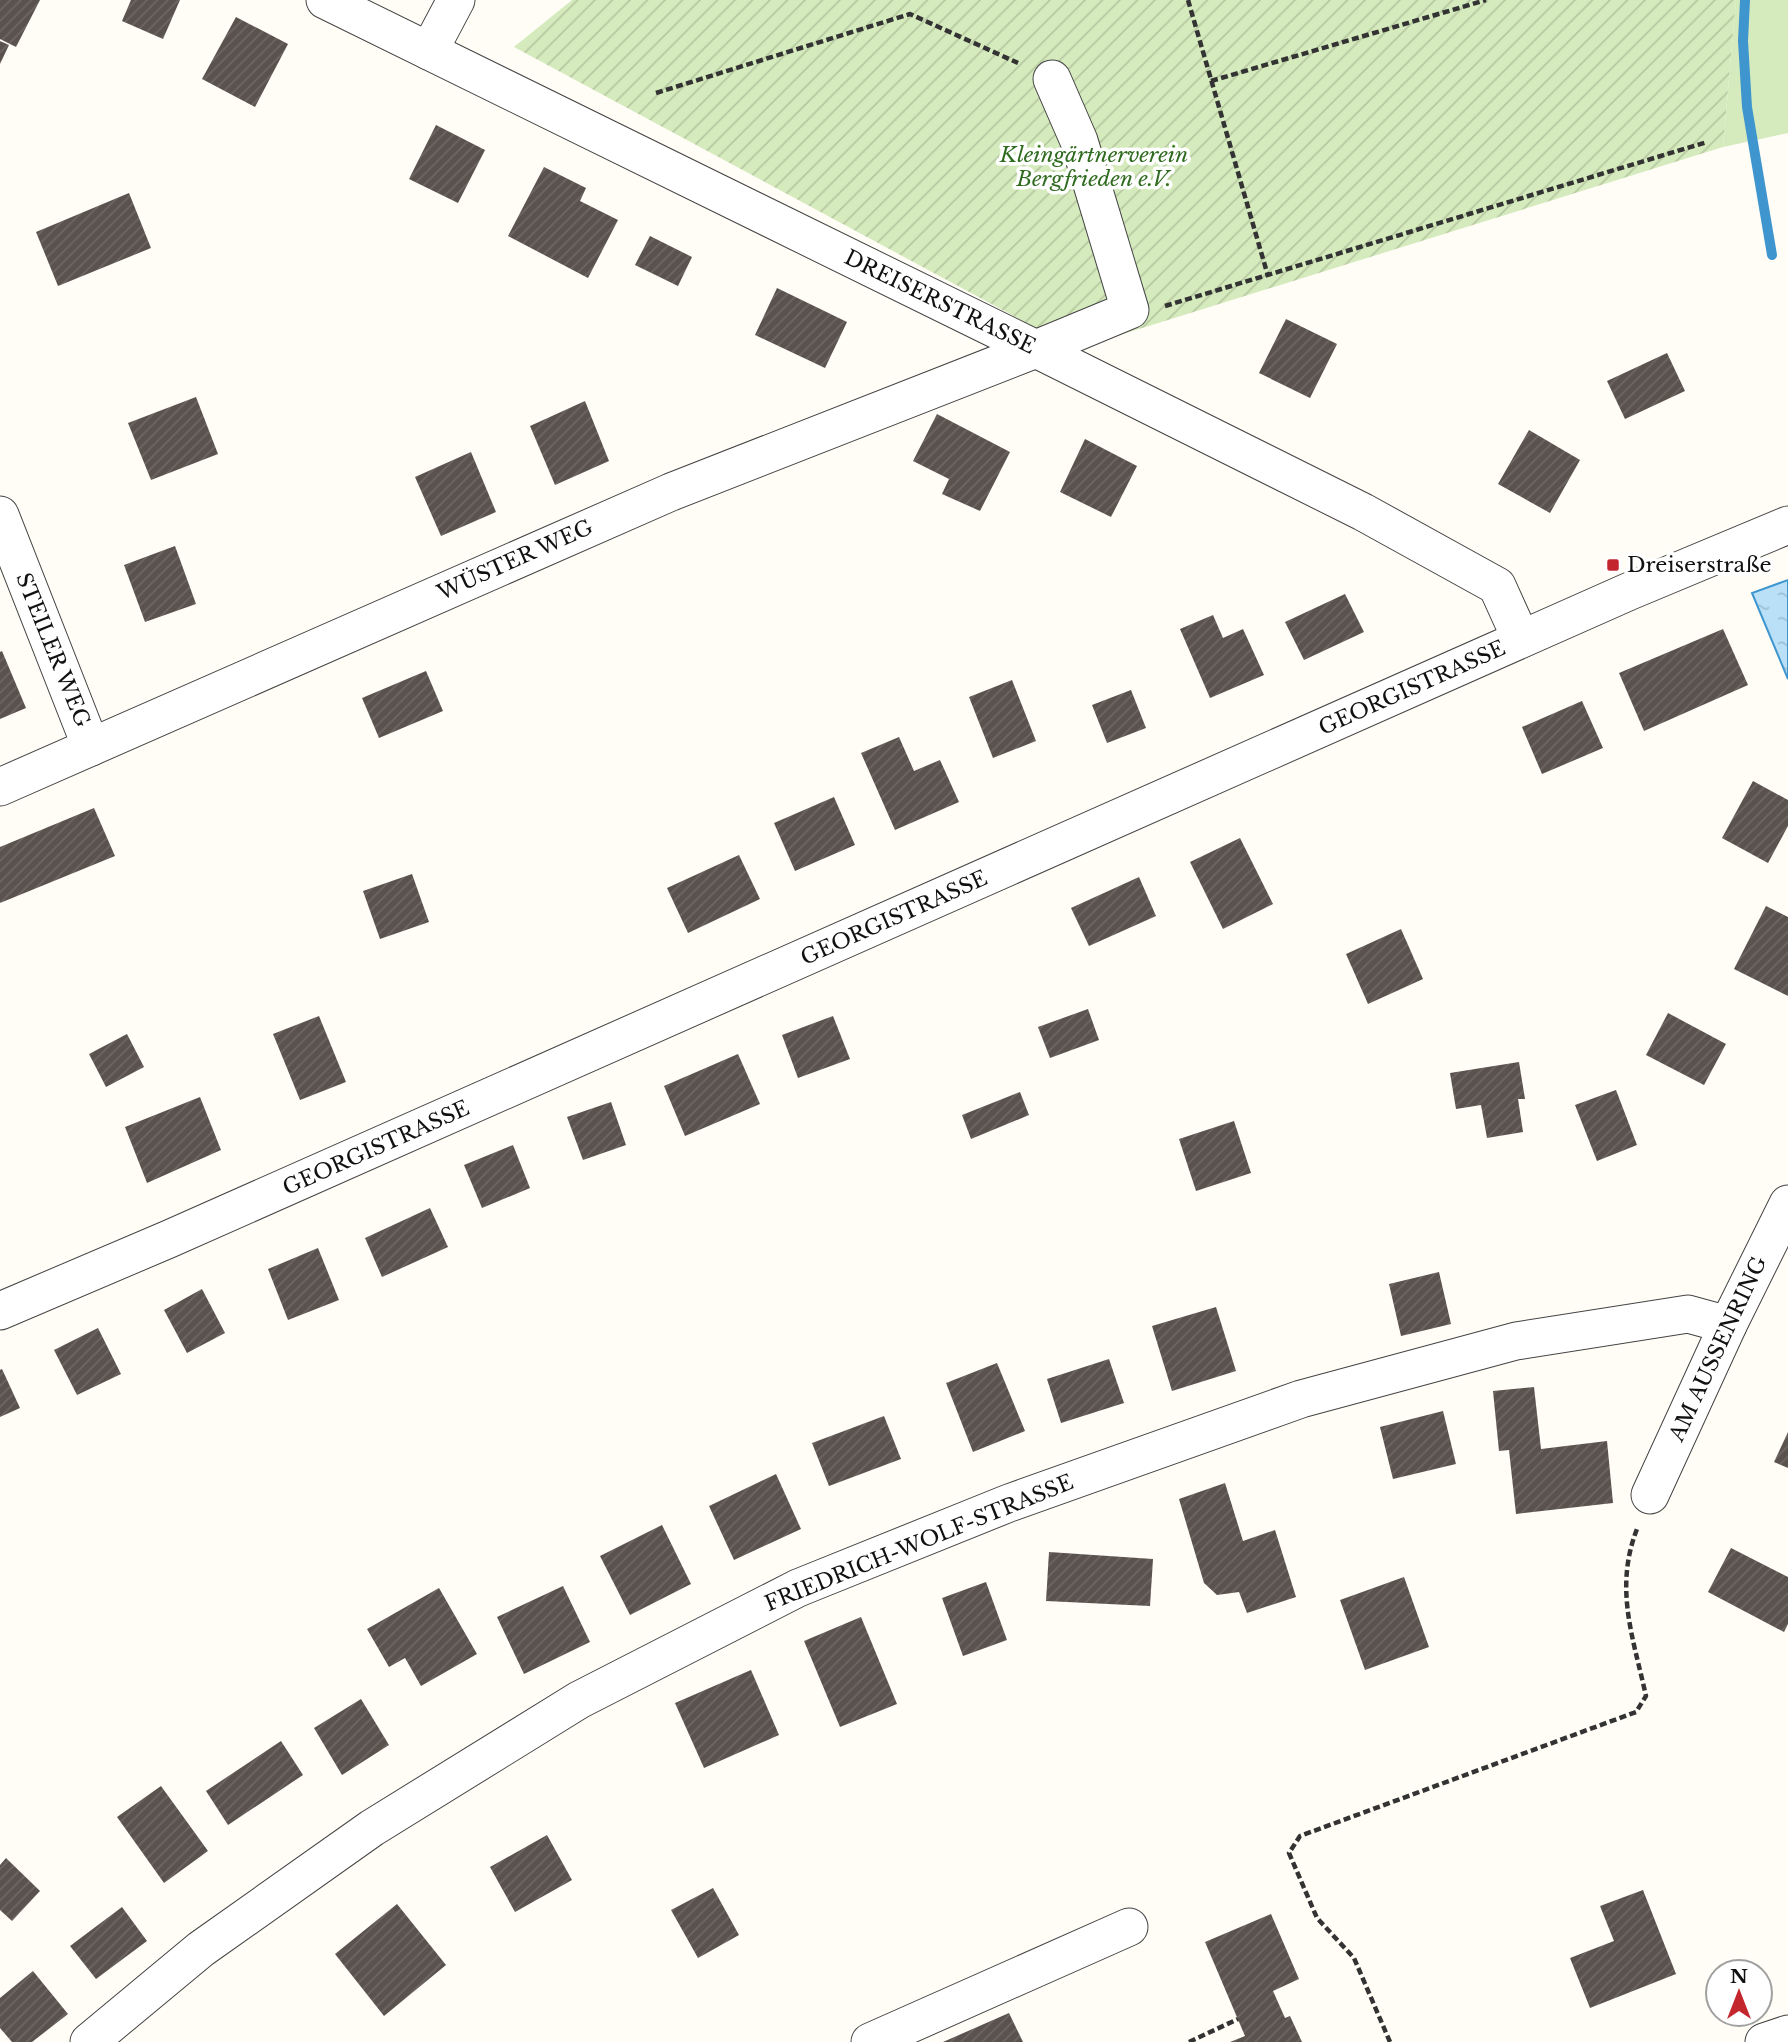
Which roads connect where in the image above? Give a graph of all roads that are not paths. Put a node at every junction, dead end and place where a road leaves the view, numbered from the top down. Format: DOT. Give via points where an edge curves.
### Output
graph roads {
  1 [pos="325,0"];
  2 [pos="456,0"];
  3 [pos="429,51"];
  4 [pos="1052,79"];
  5 [pos="1036,349"];
  6 [pos="0,515"];
  7 [pos="1788,525"];
  8 [pos="1521,639"];
  9 [pos="91,747"];
  10 [pos="0,787"];
  11 [pos="1788,1204"];
  12 [pos="0,1311"];
  13 [pos="1728,1325"];
  14 [pos="1650,1495"];
  15 [pos="1129,1927"];
  16 [pos="1788,2034"];
  17 [pos="89,2042"];
  18 [pos="870,2042"];
  19 [pos="1764,2042"];
  1 -- 3 [label="street, DREISERSTRASSE"];
  2 -- 3 [label="street"];
  3 -- 5 [label="street, DREISERSTRASSE"];
  4 -- 5 [label="street, WÜSTER WEG" via="1079,141 1130,310"];
  5 -- 8 [label="street, DREISERSTRASSE" via="1363,512 1497,586"];
  5 -- 9 [label="street, WÜSTER WEG" via="671,492"];
  6 -- 9 [label="street, STEILER WEG"];
  7 -- 8 [label="street, GEORGISTRASSE"];
  8 -- 12 [label="street, GEORGISTRASSE"];
  9 -- 10 [label="street, WÜSTER WEG"];
  11 -- 13 [label="street, AM AUSSENRING"];
  13 -- 14 [label="street, AM AUSSENRING"];
  13 -- 17 [label="street, FRIEDRICH-WOLF-STRASSE" via="1688,1314 1516,1341 1301,1399 1009,1503 798,1588 579,1700 372,1828 201,1949"];
  15 -- 18 [label="street"];
  16 -- 19 [label="street"];
}
